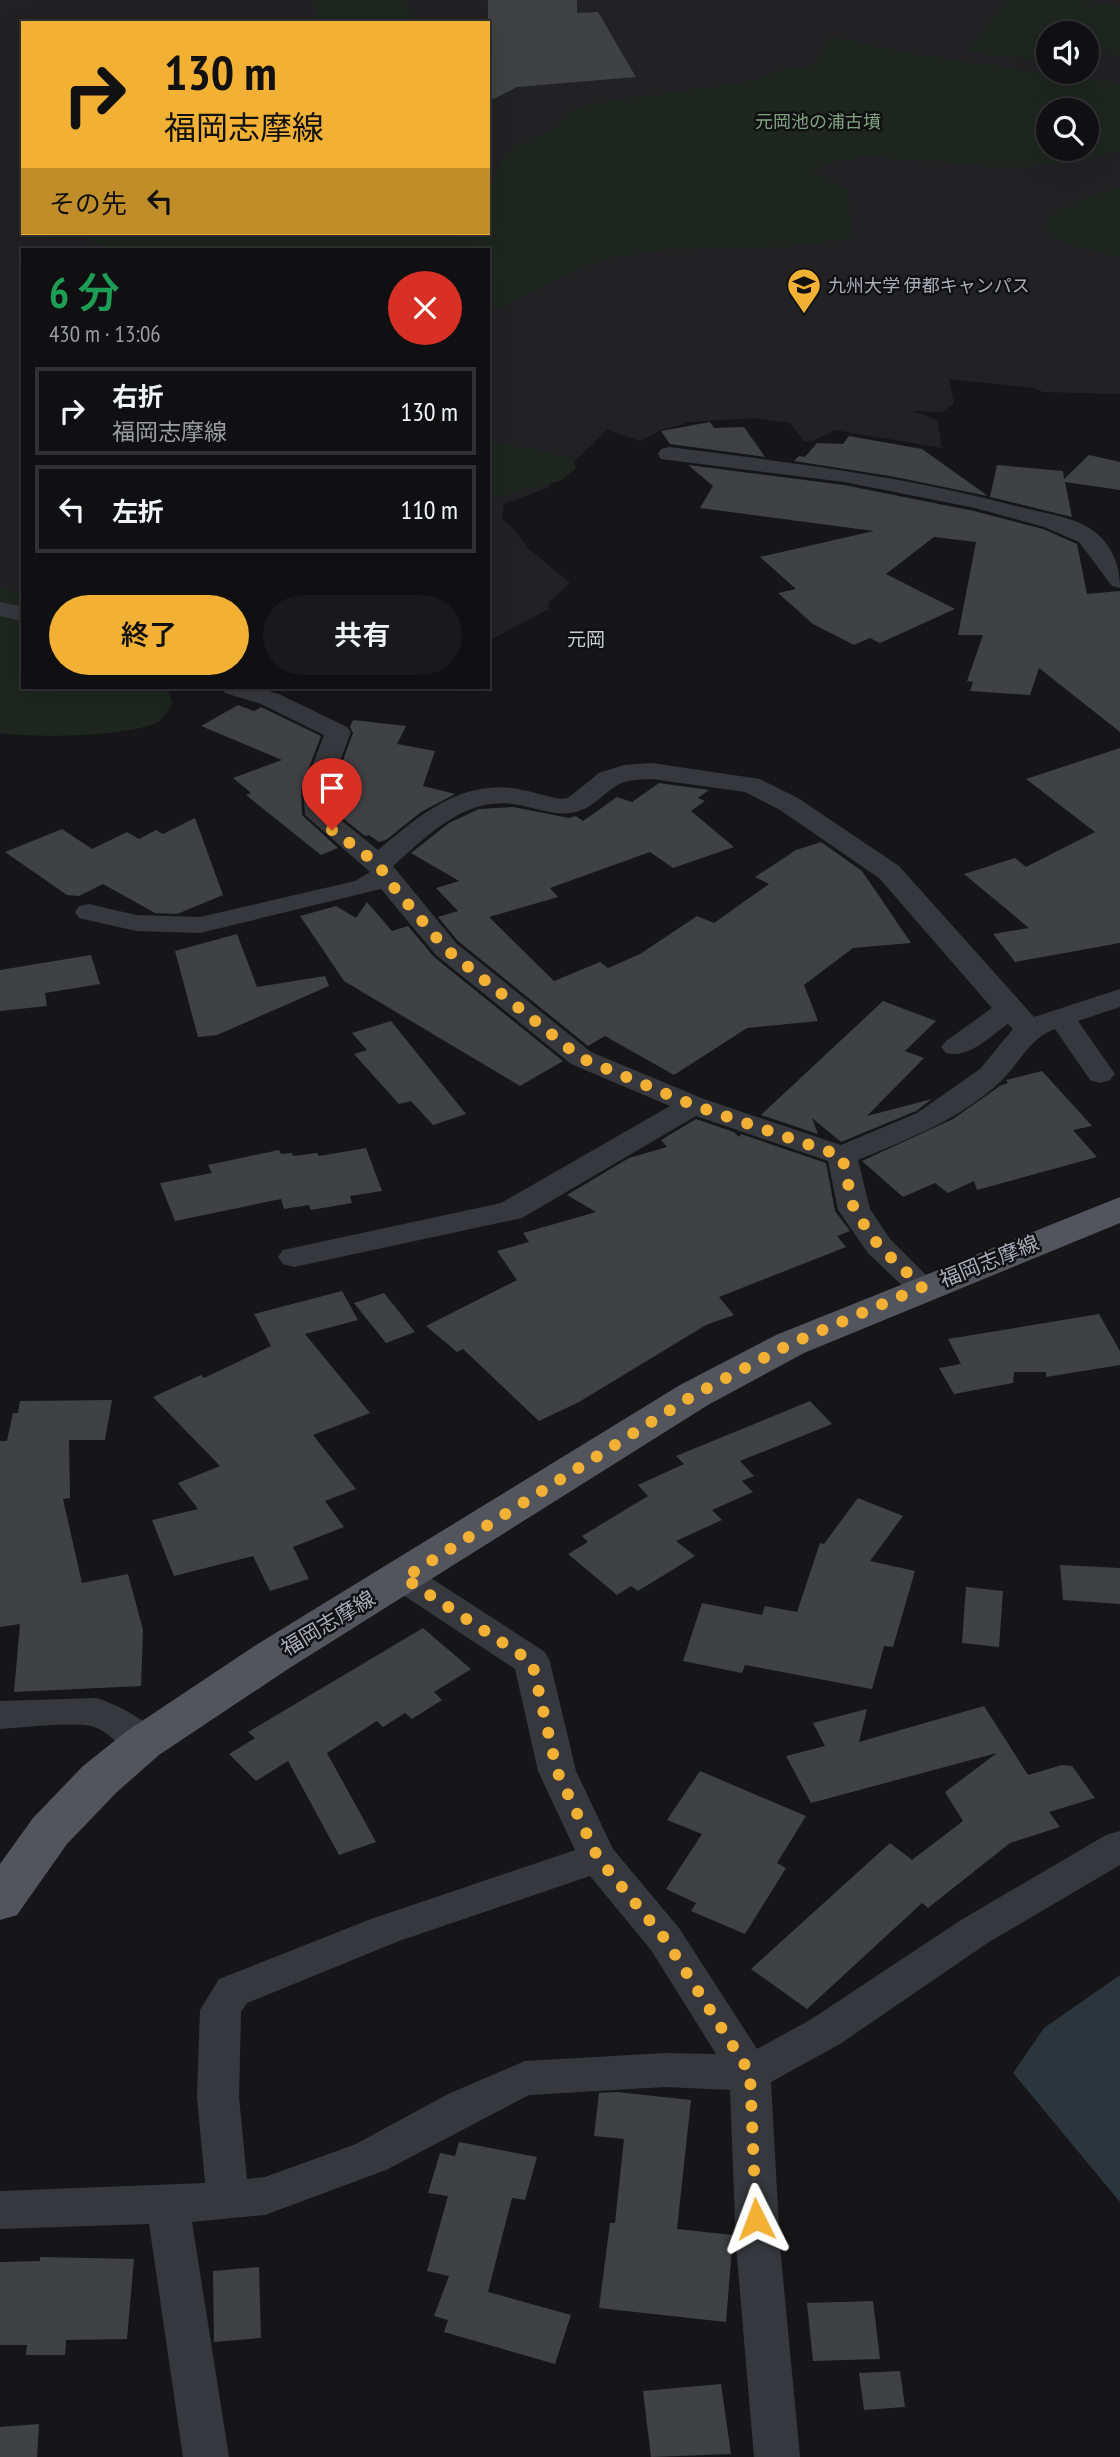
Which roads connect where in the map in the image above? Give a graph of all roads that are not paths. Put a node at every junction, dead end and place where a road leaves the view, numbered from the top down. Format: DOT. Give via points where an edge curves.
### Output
graph roads {
  1 [pos="669,454"];
  2 [pos="1120,581"];
  3 [pos="0,609"];
  4 [pos="21,614"];
  5 [pos="237,689"];
  6 [pos="382,870"];
  7 [pos="89,912"];
  8 [pos="1120,998"];
  9 [pos="1060,1016"];
  10 [pos="1019,1019"];
  11 [pos="956,1047"];
  12 [pos="1100,1074"];
  13 [pos="693,1105"];
  14 [pos="842,1156"];
  15 [pos="1120,1209"];
  16 [pos="294,1257"];
  17 [pos="922,1287"];
  18 [pos="404,1578"];
  19 [pos="0,1715"];
  20 [pos="143,1743"];
  21 [pos="1120,1846"];
  22 [pos="598,1858"];
  23 [pos="0,1901"];
  24 [pos="750,2073"];
  25 [pos="228,2201"];
  26 [pos="168,2205"];
  27 [pos="0,2210"];
  28 [pos="206,2457"];
  29 [pos="777,2457"];
  1 -- 2 [label="street" via="844,475 1052,522 1087,537"];
  3 -- 4 [label="street"];
  5 -- 6 [label="street" via="270,699 338,732 316,790 318,815"];
  6 -- 7 [label="street" via="364,887 200,925 136,923"];
  6 -- 10 [label="street" via="430,820 485,796 568,806 624,772 652,771 751,785 789,804 889,872"];
  6 -- 13 [label="street" via="446,949 546,1033 581,1058"];
  8 -- 9 [label="street"];
  9 -- 10 [label="street"];
  9 -- 12 [label="street"];
  10 -- 11 [label="street"];
  10 -- 14 [label="street" via="990,1076 928,1119"];
  13 -- 14 [label="street"];
  13 -- 16 [label="street" via="511,1211"];
  14 -- 17 [label="street" via="854,1210 879,1246"];
  15 -- 17 [label="main road, 福岡志摩線"];
  17 -- 18 [label="main road, 福岡志摩線" via="790,1344 694,1395"];
  18 -- 20 [label="main road, 福岡志摩線" via="272,1657"];
  18 -- 22 [label="street" via="532,1662 557,1771"];
  19 -- 20 [label="street" via="96,1712"];
  20 -- 23 [label="main road, 福岡志摩線" via="50,1831"];
  21 -- 24 [label="street" via="975,1931 825,2032"];
  22 -- 24 [label="street" via="665,1939"];
  22 -- 25 [label="street" via="385,1930 233,1991 221,2010 218,2096"];
  24 -- 25 [label="street" via="665,2070 525,2077 371,2157 265,2196"];
  24 -- 29 [label="street" via="758,2246"];
  25 -- 26 [label="street"];
  26 -- 27 [label="street"];
  26 -- 28 [label="street"];
}
